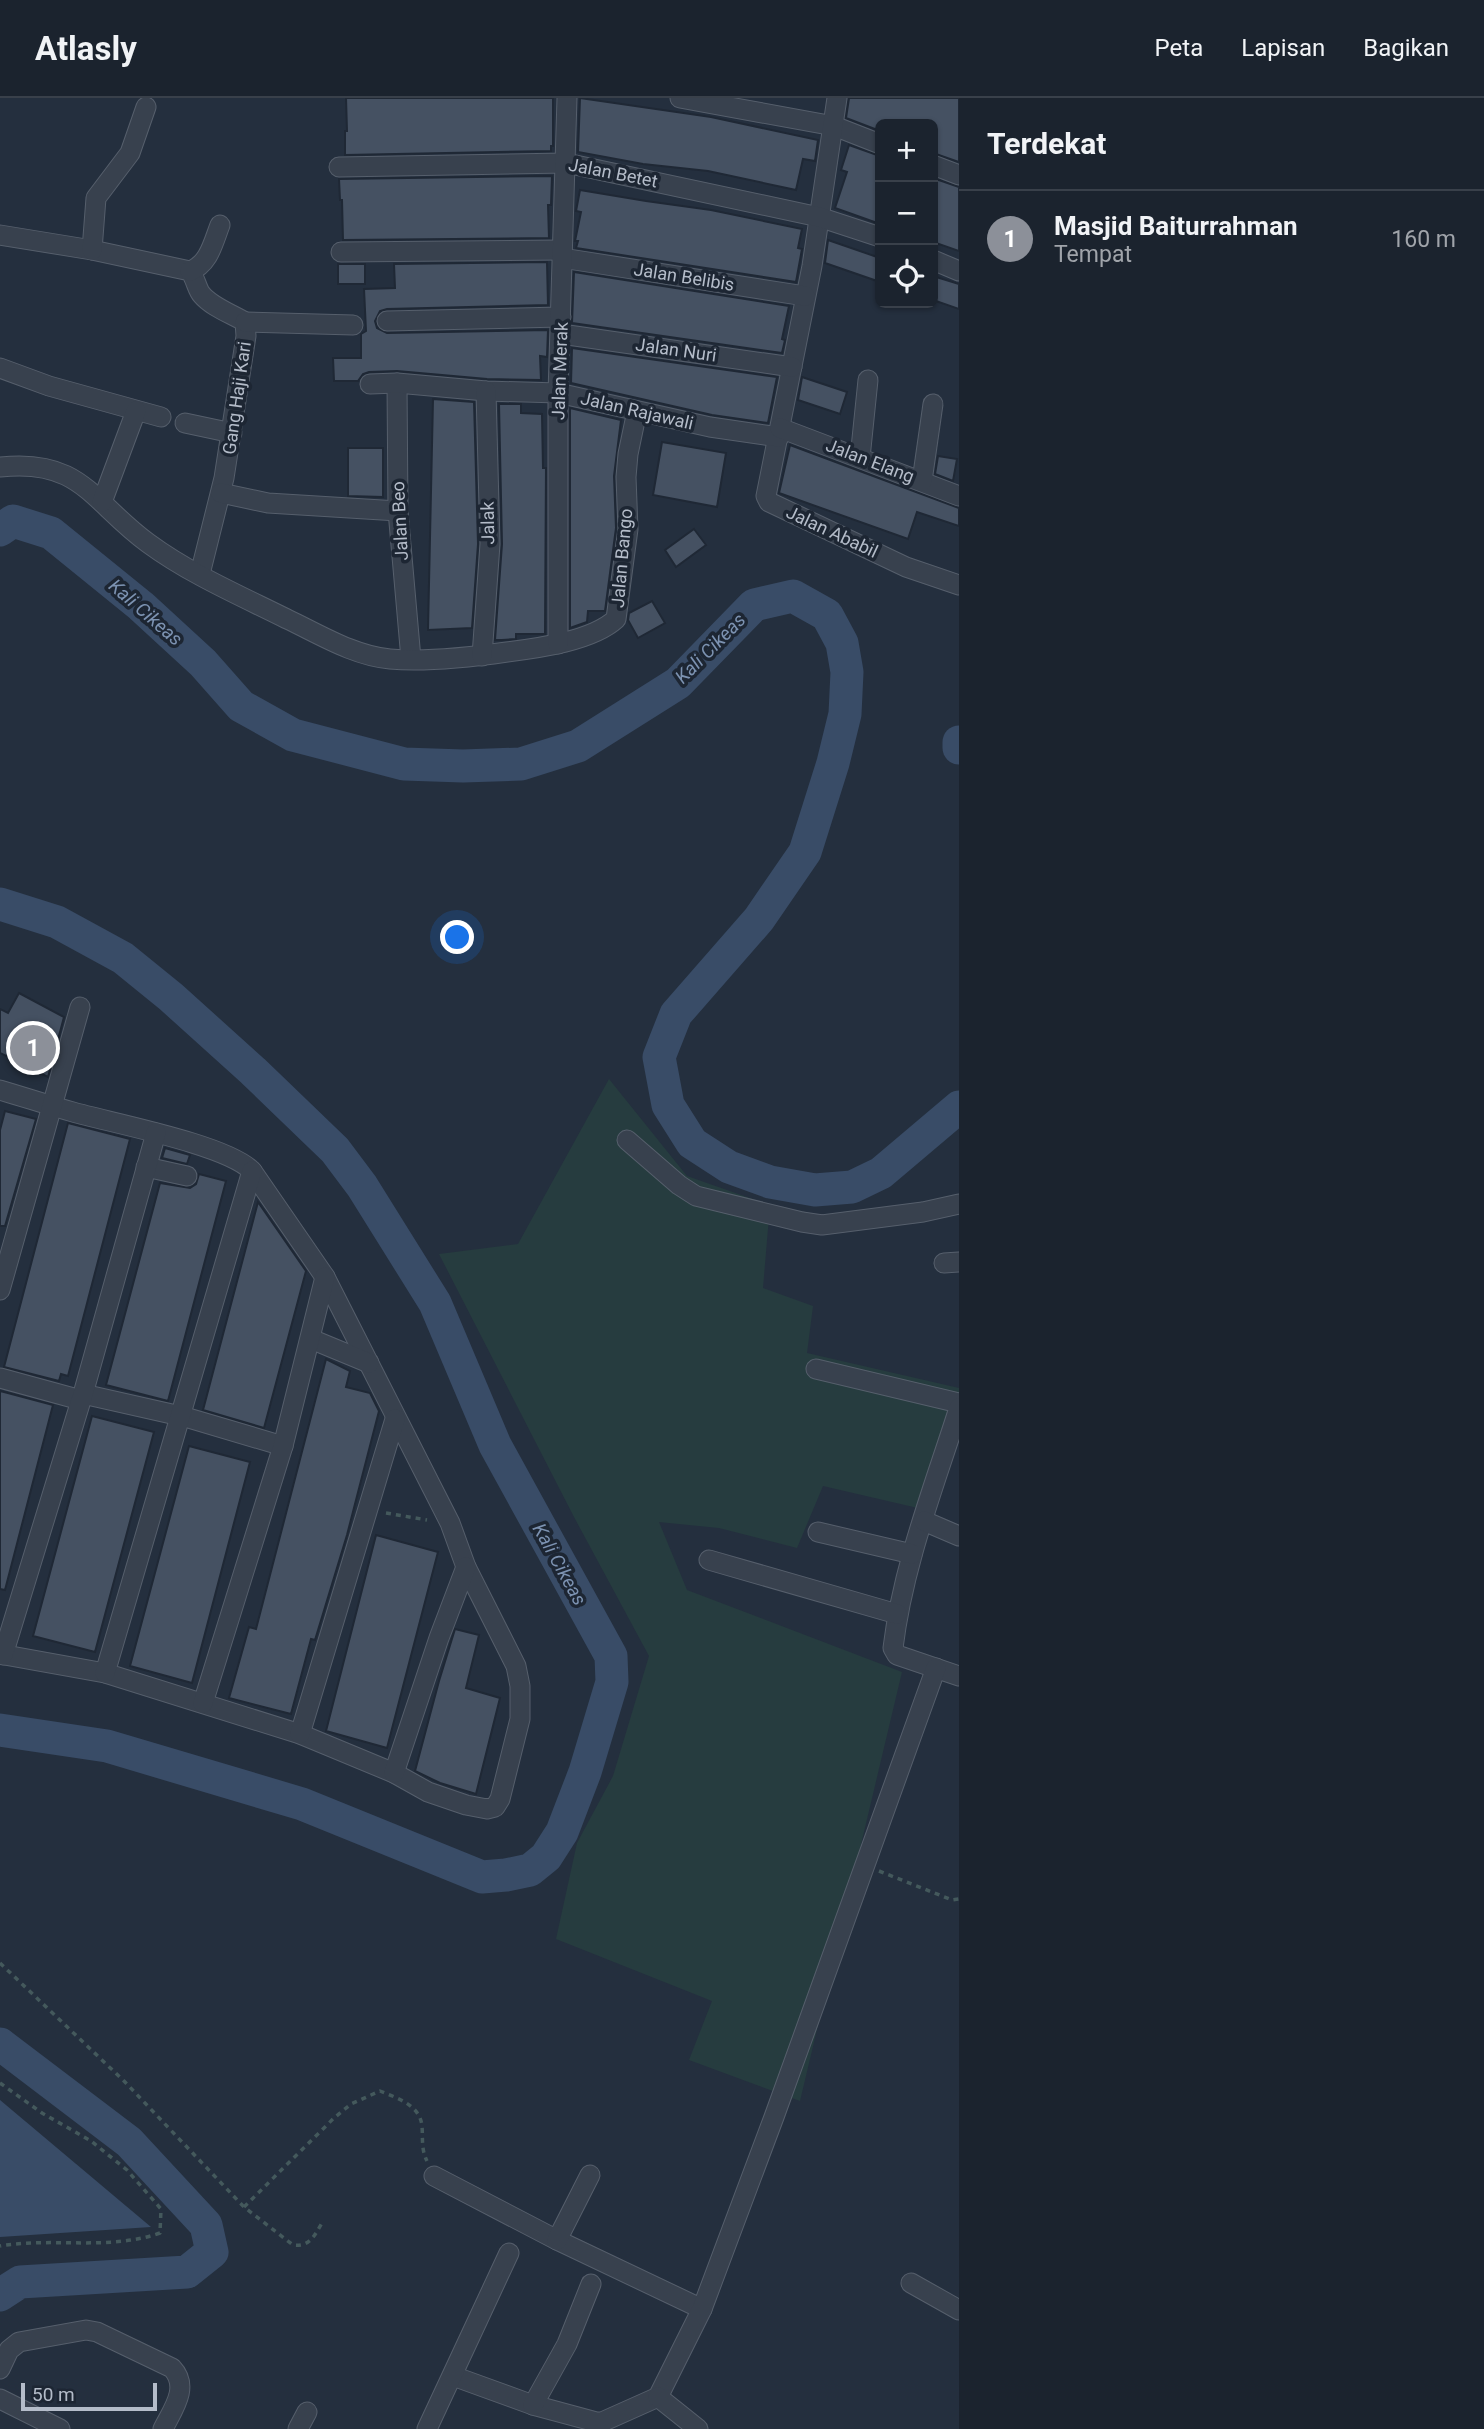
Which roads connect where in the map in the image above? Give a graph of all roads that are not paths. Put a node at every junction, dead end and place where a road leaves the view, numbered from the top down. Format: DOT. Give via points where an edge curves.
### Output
graph roads {
  1 [pos="567,98"];
  2 [pos="680,98"];
  3 [pos="837,98"];
  4 [pos="146,107"];
  5 [pos="834,126"];
  6 [pos="875,142"];
  7 [pos="566,163"];
  8 [pos="339,167"];
  9 [pos="938,167"];
  10 [pos="959,175"];
  11 [pos="820,217"];
  12 [pos="220,225"];
  13 [pos="0,235"];
  14 [pos="875,235"];
  15 [pos="92,250"];
  16 [pos="341,252"];
  17 [pos="562,254"];
  18 [pos="938,262"];
  19 [pos="190,271"];
  20 [pos="959,271"];
  21 [pos="805,296"];
  22 [pos="387,321"];
  23 [pos="245,322"];
  24 [pos="561,325"];
  25 [pos="353,326"];
  26 [pos="792,367"];
  27 [pos="0,368"];
  28 [pos="868,380"];
  29 [pos="397,383"];
  30 [pos="370,384"];
  31 [pos="486,391"];
  32 [pos="558,393"];
  33 [pos="933,404"];
  34 [pos="136,411"];
  35 [pos="637,411"];
  36 [pos="161,417"];
  37 [pos="185,423"];
  38 [pos="780,432"];
  39 [pos="232,433"];
  40 [pos="860,458"];
  41 [pos="0,467"];
  42 [pos="922,481"];
  43 [pos="221,493"];
  44 [pos="959,496"];
  45 [pos="102,502"];
  46 [pos="398,511"];
  47 [pos="200,574"];
  48 [pos="959,585"];
  49 [pos="558,643"];
  50 [pos="482,656"];
  51 [pos="411,659"];
  52 [pos="80,1007"];
  53 [pos="0,1090"];
  54 [pos="52,1106"];
  55 [pos="156,1133"];
  56 [pos="627,1140"];
  57 [pos="146,1167"];
  58 [pos="252,1171"];
  59 [pos="187,1176"];
  60 [pos="959,1204"];
  61 [pos="325,1277"];
  62 [pos="0,1290"];
  63 [pos="310,1339"];
  64 [pos="369,1363"];
  65 [pos="816,1369"];
  66 [pos="0,1378"];
  67 [pos="83,1394"];
  68 [pos="959,1403"];
  69 [pos="959,1408"];
  70 [pos="181,1416"];
  71 [pos="395,1419"];
  72 [pos="283,1446"];
  73 [pos="924,1521"];
  74 [pos="818,1532"];
  75 [pos="959,1536"];
  76 [pos="912,1553"];
  77 [pos="709,1560"];
  78 [pos="466,1567"];
  79 [pos="897,1614"];
  80 [pos="1,1654"];
  81 [pos="936,1668"];
  82 [pos="105,1673"];
  83 [pos="959,1676"];
  84 [pos="202,1703"];
  85 [pos="300,1734"];
  86 [pos="394,1773"];
  87 [pos="590,2175"];
  88 [pos="435,2176"];
  89 [pos="557,2241"];
  90 [pos="509,2253"];
  91 [pos="911,2283"];
  92 [pos="592,2284"];
  93 [pos="702,2309"];
  94 [pos="959,2310"];
  95 [pos="0,2369"];
  96 [pos="453,2376"];
  97 [pos="658,2397"];
  98 [pos="0,2399"];
  99 [pos="533,2405"];
  100 [pos="61,2429"];
  101 [pos="163,2429"];
  102 [pos="428,2429"];
  103 [pos="698,2429"];
  1 -- 7 [label="street, Jalan Merak"];
  2 -- 5 [label="street"];
  3 -- 5 [label="street"];
  4 -- 15 [label="street" via="130,153 96,198"];
  5 -- 6 [label="street"];
  5 -- 11 [label="street"];
  7 -- 8 [label="street, Jalan Betet"];
  7 -- 11 [label="street, Jalan Betet"];
  7 -- 17 [label="street, Jalan Merak"];
  9 -- 10 [label="street"];
  11 -- 14 [label="street, Jalan Betet"];
  11 -- 21 [label="street"];
  12 -- 19 [label="street" via="208,257"];
  13 -- 15 [label="street"];
  15 -- 19 [label="street"];
  16 -- 17 [label="street, Jalan Belibis"];
  17 -- 21 [label="street, Jalan Belibis"];
  17 -- 24 [label="street, Jalan Merak"];
  18 -- 20 [label="street"];
  19 -- 23 [label="street, Gang Haji Kari" via="202,295"];
  21 -- 26 [label="street"];
  22 -- 24 [label="street, Jalan Nuri"];
  23 -- 25 [label="street"];
  23 -- 39 [label="street, Gang Haji Kari"];
  24 -- 26 [label="street, Jalan Nuri"];
  24 -- 32 [label="street, Jalan Merak"];
  26 -- 38 [label="street"];
  27 -- 34 [label="street"];
  28 -- 40 [label="street"];
  29 -- 30 [label="street, Jalan Rajawali"];
  29 -- 31 [label="street, Jalan Rajawali"];
  29 -- 46 [label="street, Jalan Beo"];
  31 -- 32 [label="street, Jalan Rajawali"];
  31 -- 50 [label="street, Jalak" via="489,544"];
  32 -- 35 [label="street, Jalan Rajawali"];
  32 -- 49 [label="street, Jalan Merak"];
  33 -- 42 [label="street"];
  34 -- 36 [label="street"];
  34 -- 45 [label="street"];
  35 -- 38 [label="street, Jalan Rajawali" via="710,427"];
  35 -- 49 [label="street, Jalan Bango" via="628,454 628,529 617,619"];
  37 -- 39 [label="street"];
  38 -- 40 [label="street, Jalan Elang"];
  38 -- 48 [label="street, Jalan Ababil" via="766,496 769,502 906,567"];
  39 -- 43 [label="street, Gang Haji Kari"];
  40 -- 42 [label="street, Jalan Elang"];
  41 -- 45 [label="street, Jalan Bango" via="55,470 74,478"];
  42 -- 44 [label="street, Jalan Elang"];
  43 -- 46 [label="street" via="268,503"];
  43 -- 47 [label="street, Gang Haji Kari"];
  45 -- 47 [label="street, Jalan Bango" via="148,543"];
  46 -- 51 [label="street, Jalan Beo"];
  47 -- 51 [label="street, Jalan Bango" via="363,653"];
  49 -- 50 [label="street, Jalan Bango"];
  50 -- 51 [label="street, Jalan Bango"];
  52 -- 54 [label="street"];
  53 -- 54 [label="street"];
  54 -- 55 [label="street"];
  54 -- 62 [label="street"];
  55 -- 57 [label="street"];
  55 -- 58 [label="street" via="235,1158"];
  56 -- 60 [label="street" via="696,1196 802,1222 822,1225"];
  57 -- 59 [label="street"];
  57 -- 67 [label="street"];
  58 -- 61 [label="street"];
  58 -- 70 [label="street"];
  61 -- 63 [label="street"];
  61 -- 64 [label="street"];
  63 -- 64 [label="street"];
  63 -- 72 [label="street"];
  64 -- 71 [label="street"];
  65 -- 68 [label="street"];
  66 -- 67 [label="street" via="77,1399"];
  67 -- 70 [label="street"];
  67 -- 80 [label="street"];
  69 -- 73 [label="street"];
  70 -- 72 [label="street"];
  70 -- 82 [label="street"];
  71 -- 78 [label="street" via="450,1524"];
  71 -- 85 [label="street"];
  72 -- 84 [label="street"];
  73 -- 75 [label="street"];
  73 -- 76 [label="street"];
  74 -- 76 [label="street"];
  76 -- 79 [label="street"];
  77 -- 79 [label="street"];
  78 -- 86 [label="street"];
  78 -- 86 [label="street" via="508,1647 520,1686 520,1719 500,1800 487,1809 466,1805 428,1792"];
  79 -- 81 [label="street" via="893,1651"];
  80 -- 82 [label="street"];
  81 -- 83 [label="street"];
  81 -- 93 [label="street"];
  82 -- 84 [label="street"];
  84 -- 85 [label="street"];
  85 -- 86 [label="street"];
  87 -- 89 [label="street"];
  88 -- 89 [label="street"];
  89 -- 93 [label="street"];
  90 -- 96 [label="street"];
  91 -- 94 [label="street"];
  92 -- 99 [label="street" via="567,2344"];
  93 -- 97 [label="street"];
  95 -- 101 [label="street" via="9,2350 19,2342 86,2330 97,2333 180,2375 182,2385"];
  96 -- 99 [label="street"];
  96 -- 102 [label="street"];
  97 -- 99 [label="street" via="602,2422"];
  97 -- 103 [label="street"];
  98 -- 100 [label="street"];
}
